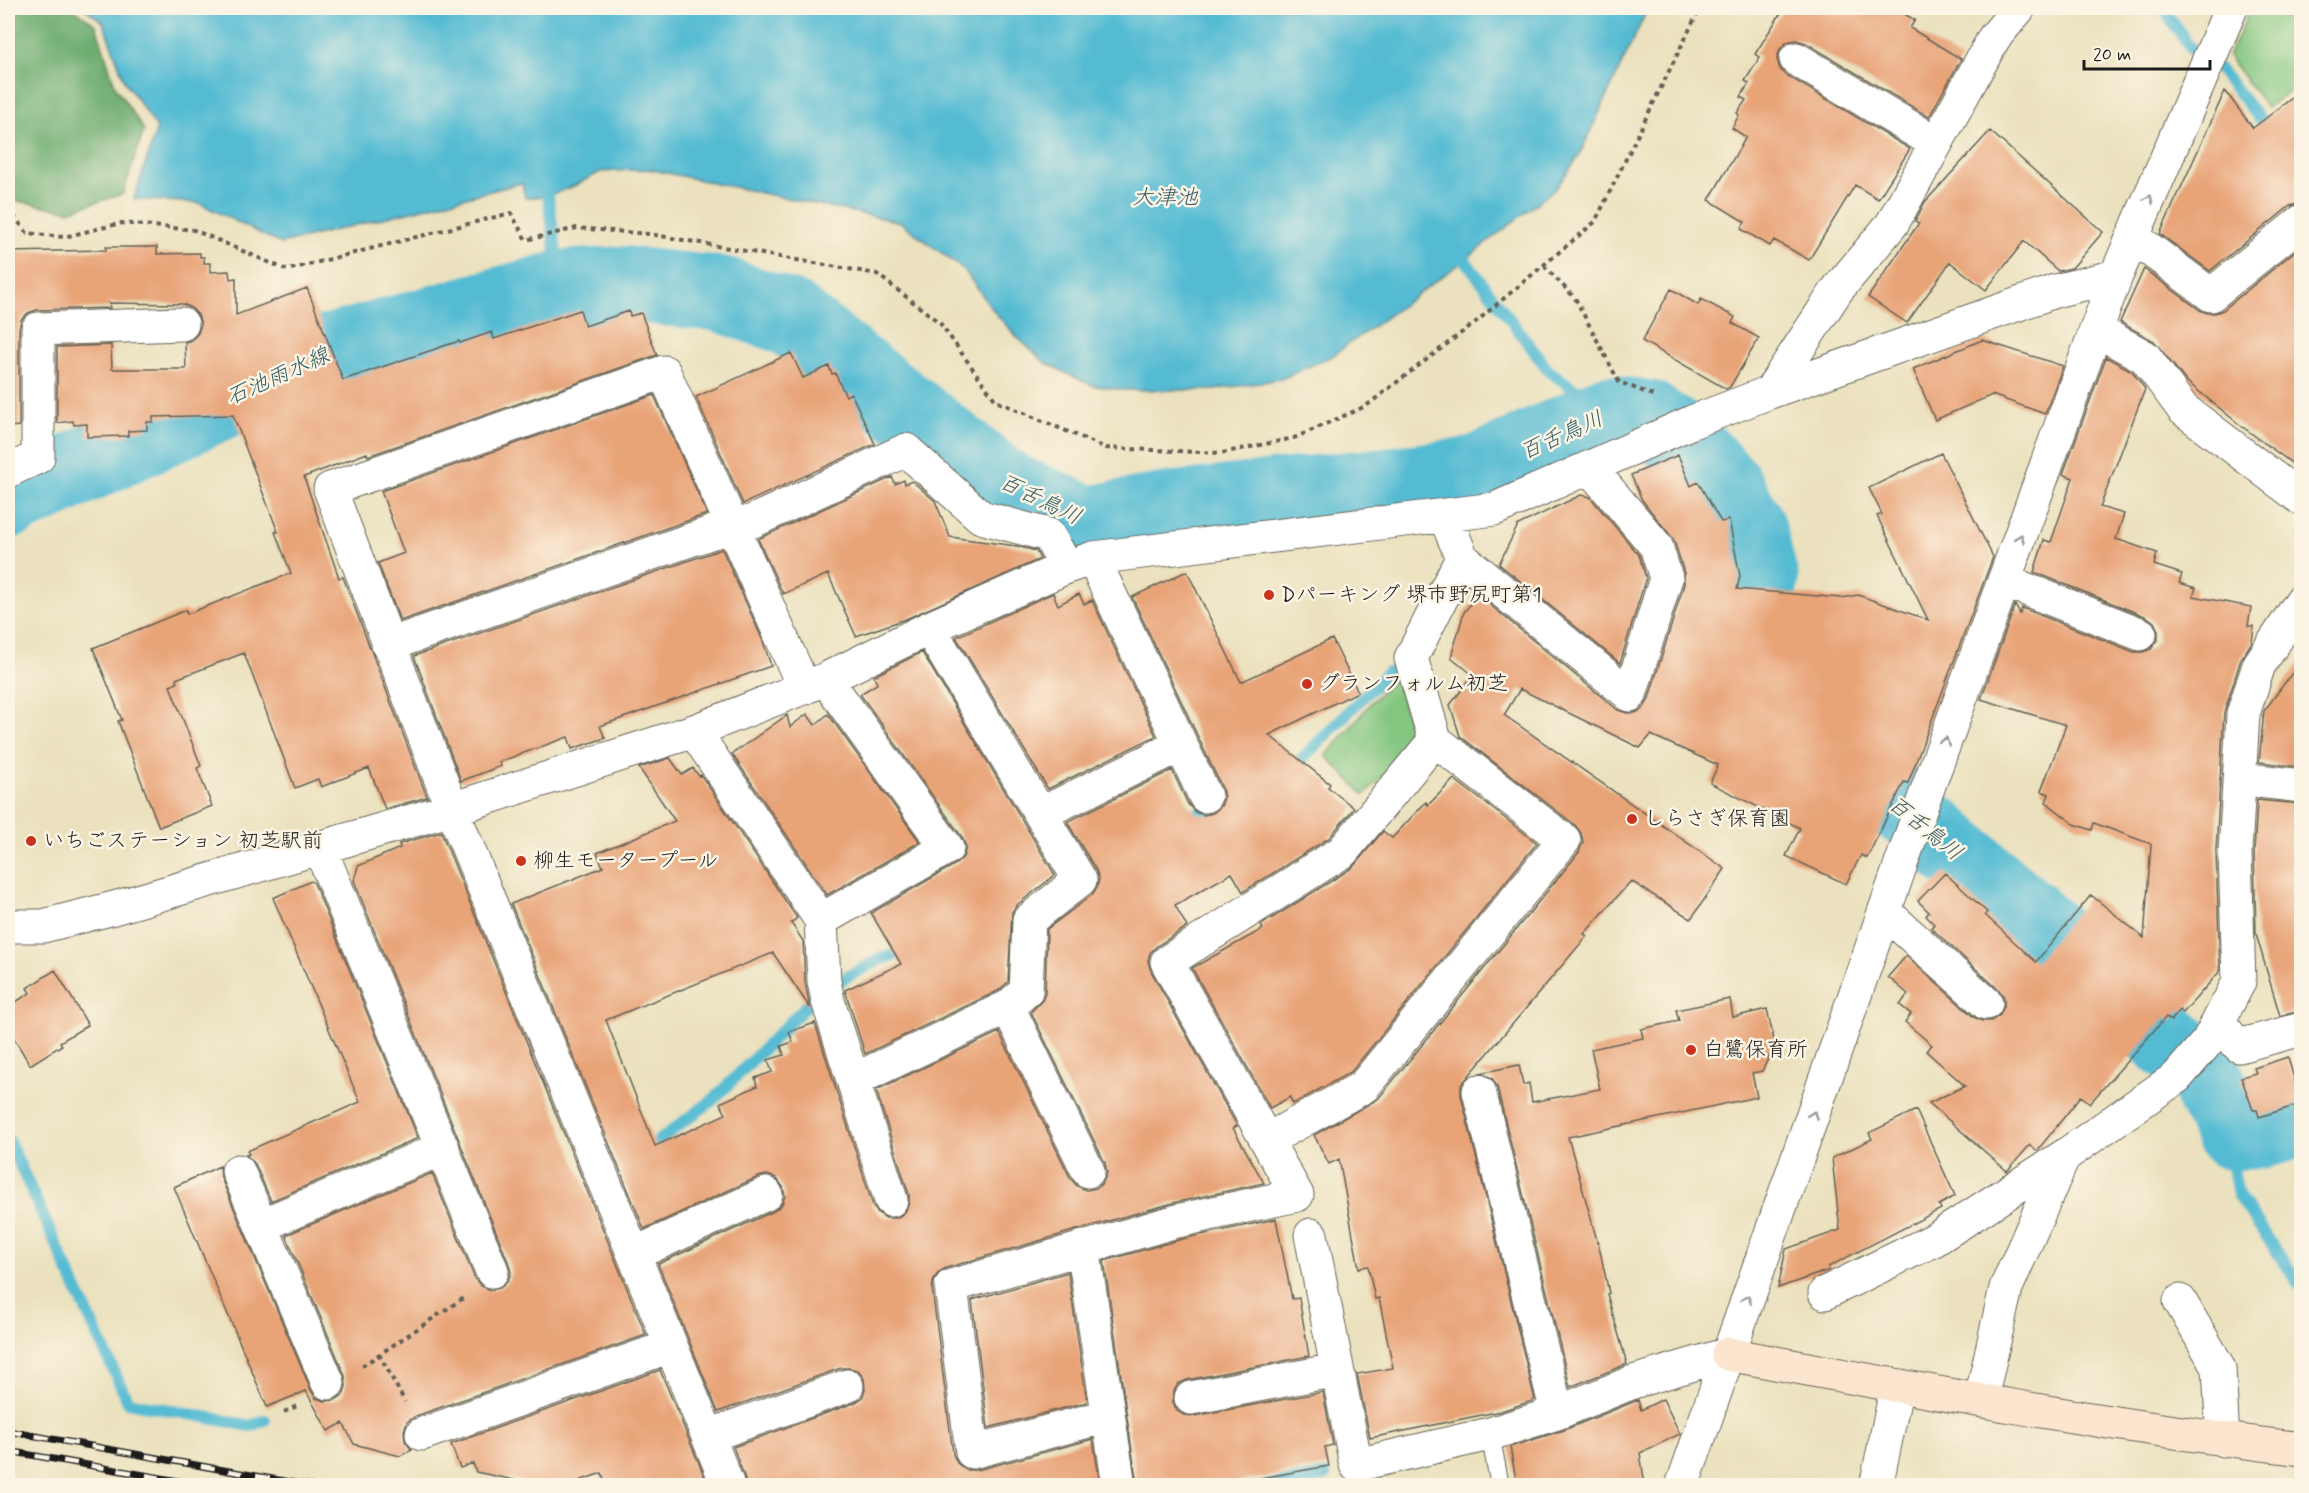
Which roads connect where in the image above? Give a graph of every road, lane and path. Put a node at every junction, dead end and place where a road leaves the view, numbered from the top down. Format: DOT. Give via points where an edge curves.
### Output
graph roads {
  1 [pos="1701,8"];
  2 [pos="2019,8"];
  3 [pos="2231,8"];
  4 [pos="1796,59"];
  5 [pos="1936,143"];
  6 [pos="8,208"];
  7 [pos="2301,221"];
  8 [pos="2133,237"];
  9 [pos="1544,266"];
  10 [pos="2116,276"];
  11 [pos="182,324"];
  12 [pos="2096,330"];
  13 [pos="1770,392"];
  14 [pos="1692,422"];
  15 [pos="1590,468"];
  16 [pos="8,471"];
  17 [pos="2301,499"];
  18 [pos="1445,516"];
  19 [pos="732,526"];
  20 [pos="1462,558"];
  21 [pos="1080,562"];
  22 [pos="2005,581"];
  23 [pos="2301,600"];
  24 [pos="929,628"];
  25 [pos="2140,634"];
  26 [pos="388,645"];
  27 [pos="815,683"];
  28 [pos="694,731"];
  29 [pos="1435,740"];
  30 [pos="1181,745"];
  31 [pos="2241,779"];
  32 [pos="2301,786"];
  33 [pos="1204,796"];
  34 [pos="452,809"];
  35 [pos="1042,813"];
  36 [pos="320,848"];
  37 [pos="1885,912"];
  38 [pos="821,920"];
  39 [pos="8,926"];
  40 [pos="1986,1003"];
  41 [pos="1008,1007"];
  42 [pos="2301,1029"];
  43 [pos="2213,1032"];
  44 [pos="854,1080"];
  45 [pos="1479,1091"];
  46 [pos="1267,1140"];
  47 [pos="443,1148"];
  48 [pos="2064,1156"];
  49 [pos="238,1171"];
  50 [pos="1088,1171"];
  51 [pos="766,1194"];
  52 [pos="891,1200"];
  53 [pos="262,1225"];
  54 [pos="1311,1235"];
  55 [pos="1083,1247"];
  56 [pos="634,1254"];
  57 [pos="482,1282"];
  58 [pos="1825,1293"];
  59 [pos="2180,1301"];
  60 [pos="671,1346"];
  61 [pos="379,1354"];
  62 [pos="1728,1354"];
  63 [pos="384,1362"];
  64 [pos="359,1367"];
  65 [pos="1336,1370"];
  66 [pos="848,1386"];
  67 [pos="1897,1386"];
  68 [pos="316,1393"];
  69 [pos="1191,1398"];
  70 [pos="1981,1399"];
  71 [pos="284,1412"];
  72 [pos="1557,1413"];
  73 [pos="1107,1416"];
  74 [pos="422,1434"];
  75 [pos="1490,1434"];
  76 [pos="708,1436"];
  77 [pos="2223,1440"];
  78 [pos="2301,1449"];
  79 [pos="727,1483"];
  80 [pos="1119,1485"];
  81 [pos="1500,1485"];
  82 [pos="1682,1485"];
  83 [pos="1876,1485"];
  1 -- 9 [label="path" via="1595,222"];
  2 -- 5 [label="street" via="1995,38"];
  8 -- 3 [label="street, one-way"];
  4 -- 5 [label="street"];
  5 -- 13 [label="street" via="1892,224 1837,290"];
  6 -- 9 [label="path" via="27,233 64,237 122,223 194,230 287,270 511,213 526,240 578,228 649,234 877,274 940,322 996,401 1106,448 1222,453 1294,438 1366,406"];
  7 -- 8 [label="street" via="2211,296"];
  8 -- 10 [label="street"];
  9 -- 14 [label="path" via="1575,298 1619,382 1651,393"];
  10 -- 12 [label="street"];
  10 -- 13 [label="street" via="2055,291"];
  11 -- 16 [label="street" via="38,329 38,457"];
  12 -- 17 [label="street" via="2145,357 2183,409"];
  22 -- 12 [label="street, one-way"];
  13 -- 14 [label="street"];
  14 -- 15 [label="street"];
  15 -- 18 [label="street" via="1495,508"];
  15 -- 20 [label="street" via="1656,546 1666,578 1630,695"];
  18 -- 20 [label="street"];
  18 -- 21 [label="street"];
  19 -- 21 [label="street" via="906,450 981,517 1048,535"];
  19 -- 26 [label="street"];
  19 -- 26 [label="street" via="664,372 330,489"];
  19 -- 27 [label="street"];
  20 -- 29 [label="street" via="1412,658"];
  21 -- 24 [label="street"];
  21 -- 30 [label="street"];
  22 -- 25 [label="street"];
  37 -- 22 [label="street, one-way"];
  23 -- 31 [label="street" via="2259,665 2243,714"];
  24 -- 27 [label="street"];
  24 -- 35 [label="street"];
  26 -- 34 [label="street"];
  27 -- 28 [label="street"];
  27 -- 38 [label="street" via="947,848"];
  28 -- 34 [label="street"];
  28 -- 38 [label="street"];
  29 -- 46 [label="street" via="1342,852 1167,962"];
  29 -- 46 [label="street" via="1564,840 1363,1087"];
  30 -- 33 [label="street"];
  30 -- 35 [label="street"];
  31 -- 32 [label="street"];
  31 -- 43 [label="street" via="2235,852 2239,982"];
  34 -- 36 [label="street"];
  34 -- 56 [label="street"];
  35 -- 41 [label="street" via="1080,880 1029,920 1026,991"];
  36 -- 39 [label="street" via="43,926"];
  36 -- 47 [label="street"];
  37 -- 40 [label="street"];
  62 -- 37 [label="street, one-way"];
  38 -- 44 [label="street" via="826,991"];
  41 -- 44 [label="street"];
  41 -- 50 [label="street"];
  42 -- 43 [label="street" via="2240,1046"];
  43 -- 48 [label="street" via="2177,1077"];
  44 -- 52 [label="street"];
  45 -- 72 [label="street"];
  46 -- 55 [label="street" via="1297,1195 1177,1221"];
  47 -- 53 [label="street"];
  47 -- 57 [label="street"];
  48 -- 58 [label="street" via="1934,1240"];
  48 -- 70 [label="street" via="2006,1288"];
  49 -- 53 [label="street"];
  51 -- 56 [label="street"];
  53 -- 68 [label="street"];
  54 -- 65 [label="street"];
  55 -- 73 [label="street"];
  55 -- 73 [label="street" via="951,1286 972,1452"];
  56 -- 60 [label="street"];
  57 -- 61 [label="path"];
  59 -- 77 [label="street" via="2219,1368"];
  60 -- 74 [label="street"];
  60 -- 76 [label="street"];
  61 -- 63 [label="path"];
  61 -- 64 [label="path"];
  62 -- 67 [label="street"];
  62 -- 72 [label="street" via="1633,1382"];
  62 -- 82 [label="street"];
  65 -- 69 [label="street"];
  65 -- 75 [label="street" via="1356,1465"];
  66 -- 76 [label="street"];
  67 -- 70 [label="street"];
  67 -- 83 [label="street"];
  68 -- 71 [label="path"];
  70 -- 77 [label="street"];
  72 -- 75 [label="street"];
  73 -- 80 [label="street"];
  75 -- 81 [label="lane"];
  76 -- 79 [label="street"];
  77 -- 78 [label="street"];
}
